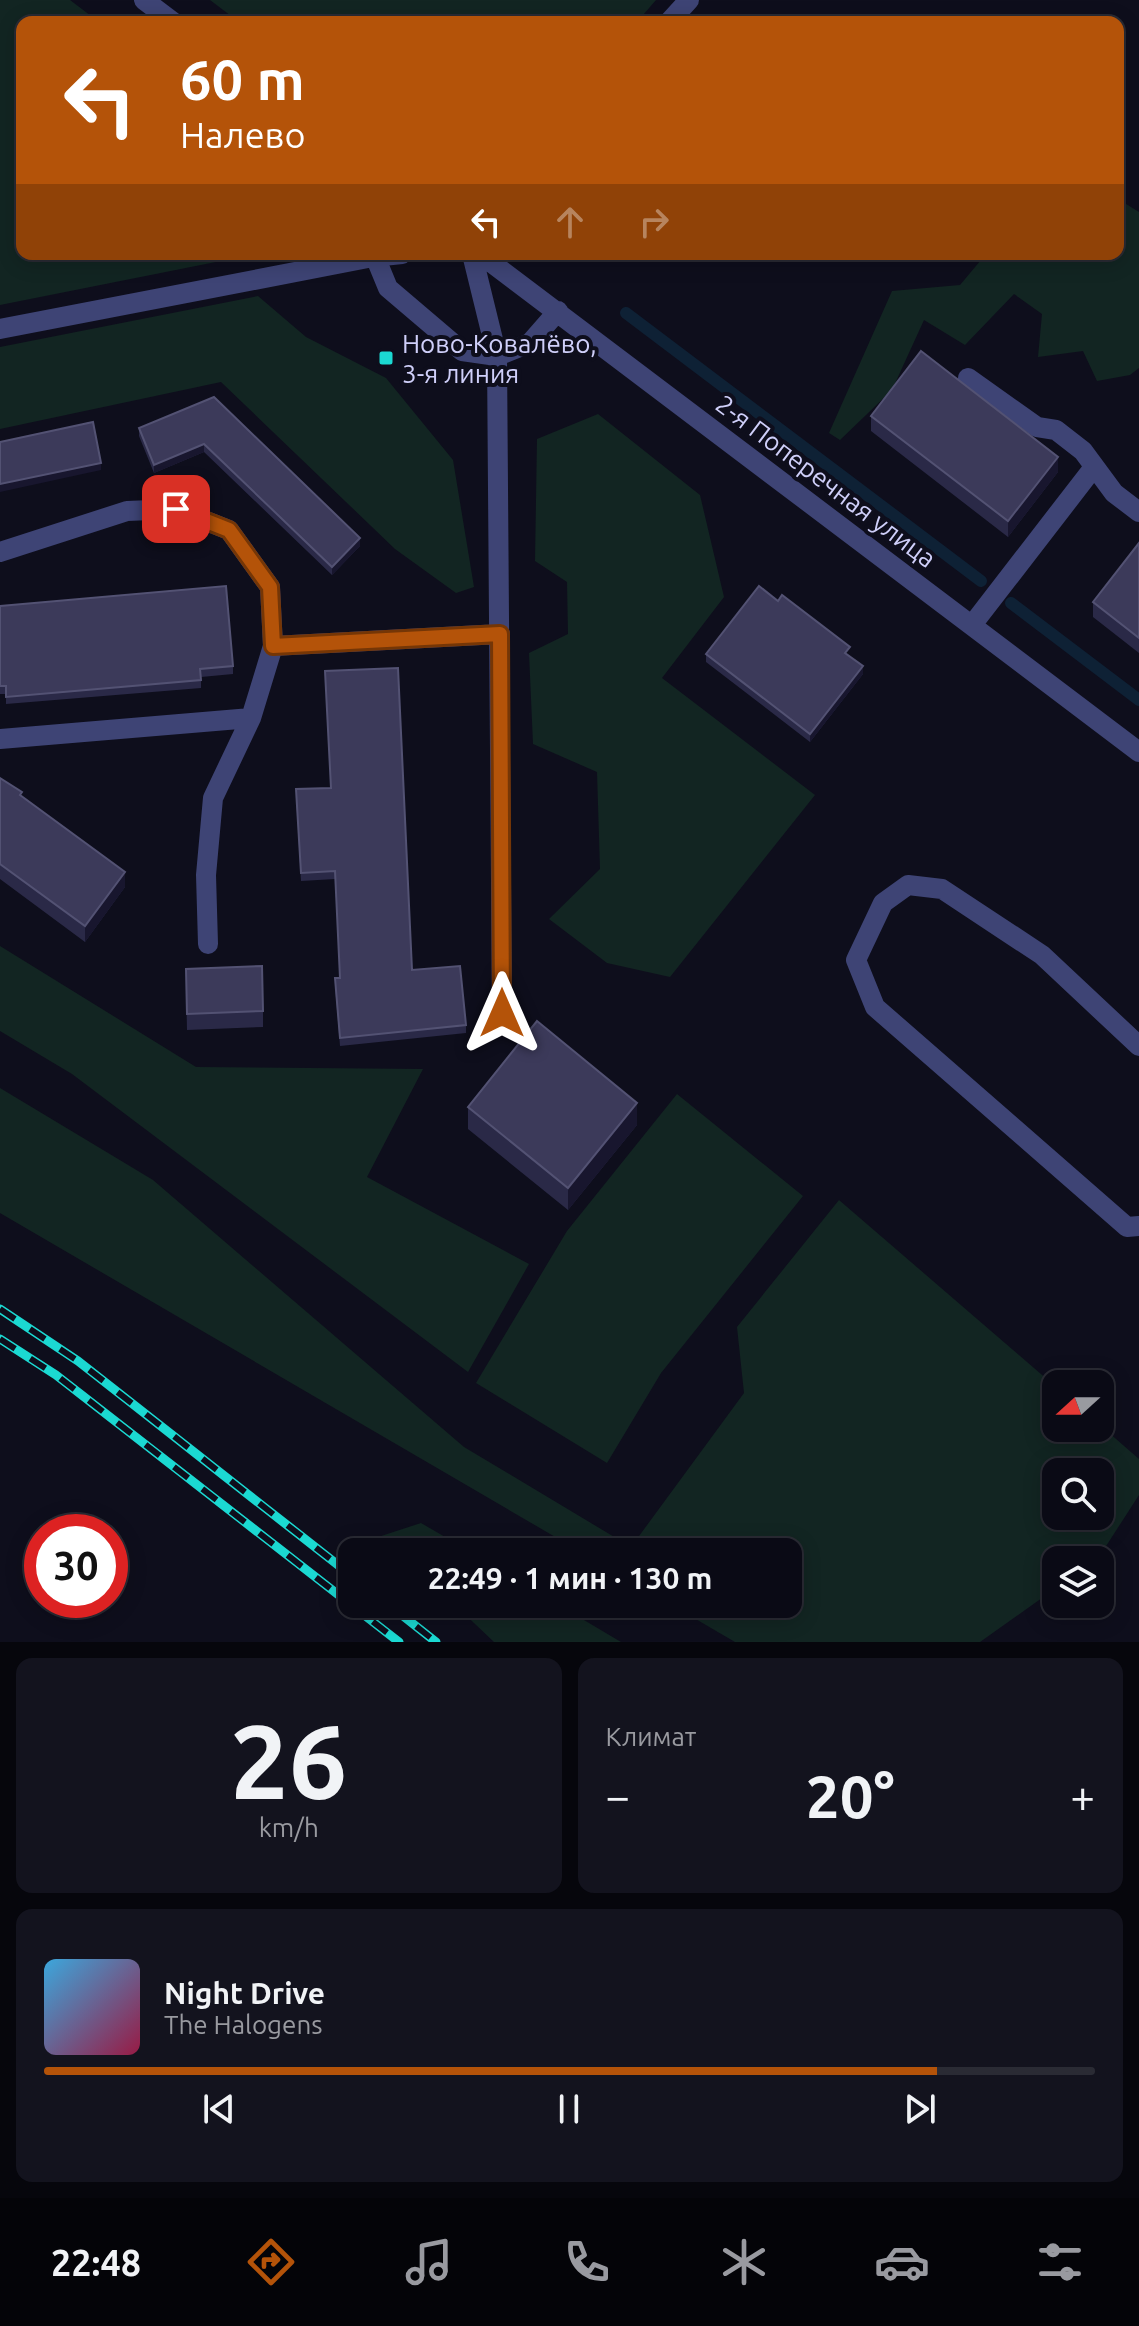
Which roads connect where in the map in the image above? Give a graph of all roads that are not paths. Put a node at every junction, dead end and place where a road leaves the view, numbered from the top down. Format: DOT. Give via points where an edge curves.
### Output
graph roads {
  1 [pos="144,0"];
  2 [pos="689,0"];
  3 [pos="165,16"];
  4 [pos="674,16"];
  5 [pos="349,260"];
  6 [pos="376,260"];
  7 [pos="473,260"];
  8 [pos="488,260"];
  9 [pos="558,311"];
  10 [pos="0,329"];
  11 [pos="497,356"];
  12 [pos="968,378"];
  13 [pos="1094,467"];
  14 [pos="1139,512"];
  15 [pos="0,552"];
  16 [pos="972,625"];
  17 [pos="500,634"];
  18 [pos="273,646"];
  19 [pos="251,718"];
  20 [pos="0,739"];
  21 [pos="1139,752"];
  22 [pos="208,944"];
  23 [pos="502,1013"];
  24 [pos="1139,1046"];
  25 [pos="1139,1226"];
  1 -- 3 [label="street"];
  2 -- 4 [label="street"];
  5 -- 10 [label="street"];
  6 -- 11 [label="street" via="388,288 462,351"];
  7 -- 11 [label="street"];
  8 -- 9 [label="street, 2-я Поперечная улица"];
  9 -- 11 [label="street" via="530,343"];
  9 -- 16 [label="street, 2-я Поперечная улица"];
  11 -- 17 [label="street"];
  12 -- 13 [label="street" via="1037,427 1056,430"];
  13 -- 14 [label="street" via="1114,493"];
  13 -- 16 [label="street"];
  15 -- 18 [label="street" via="127,511 176,509 229,530 270,587"];
  16 -- 21 [label="street, 2-я Поперечная улица"];
  17 -- 18 [label="street"];
  17 -- 23 [label="street"];
  18 -- 19 [label="street"];
  19 -- 20 [label="street"];
  19 -- 22 [label="street" via="213,798 206,875"];
  24 -- 25 [label="street" via="1042,955 942,889 908,885 883,903 856,960 875,1007 1127,1227"];
}
